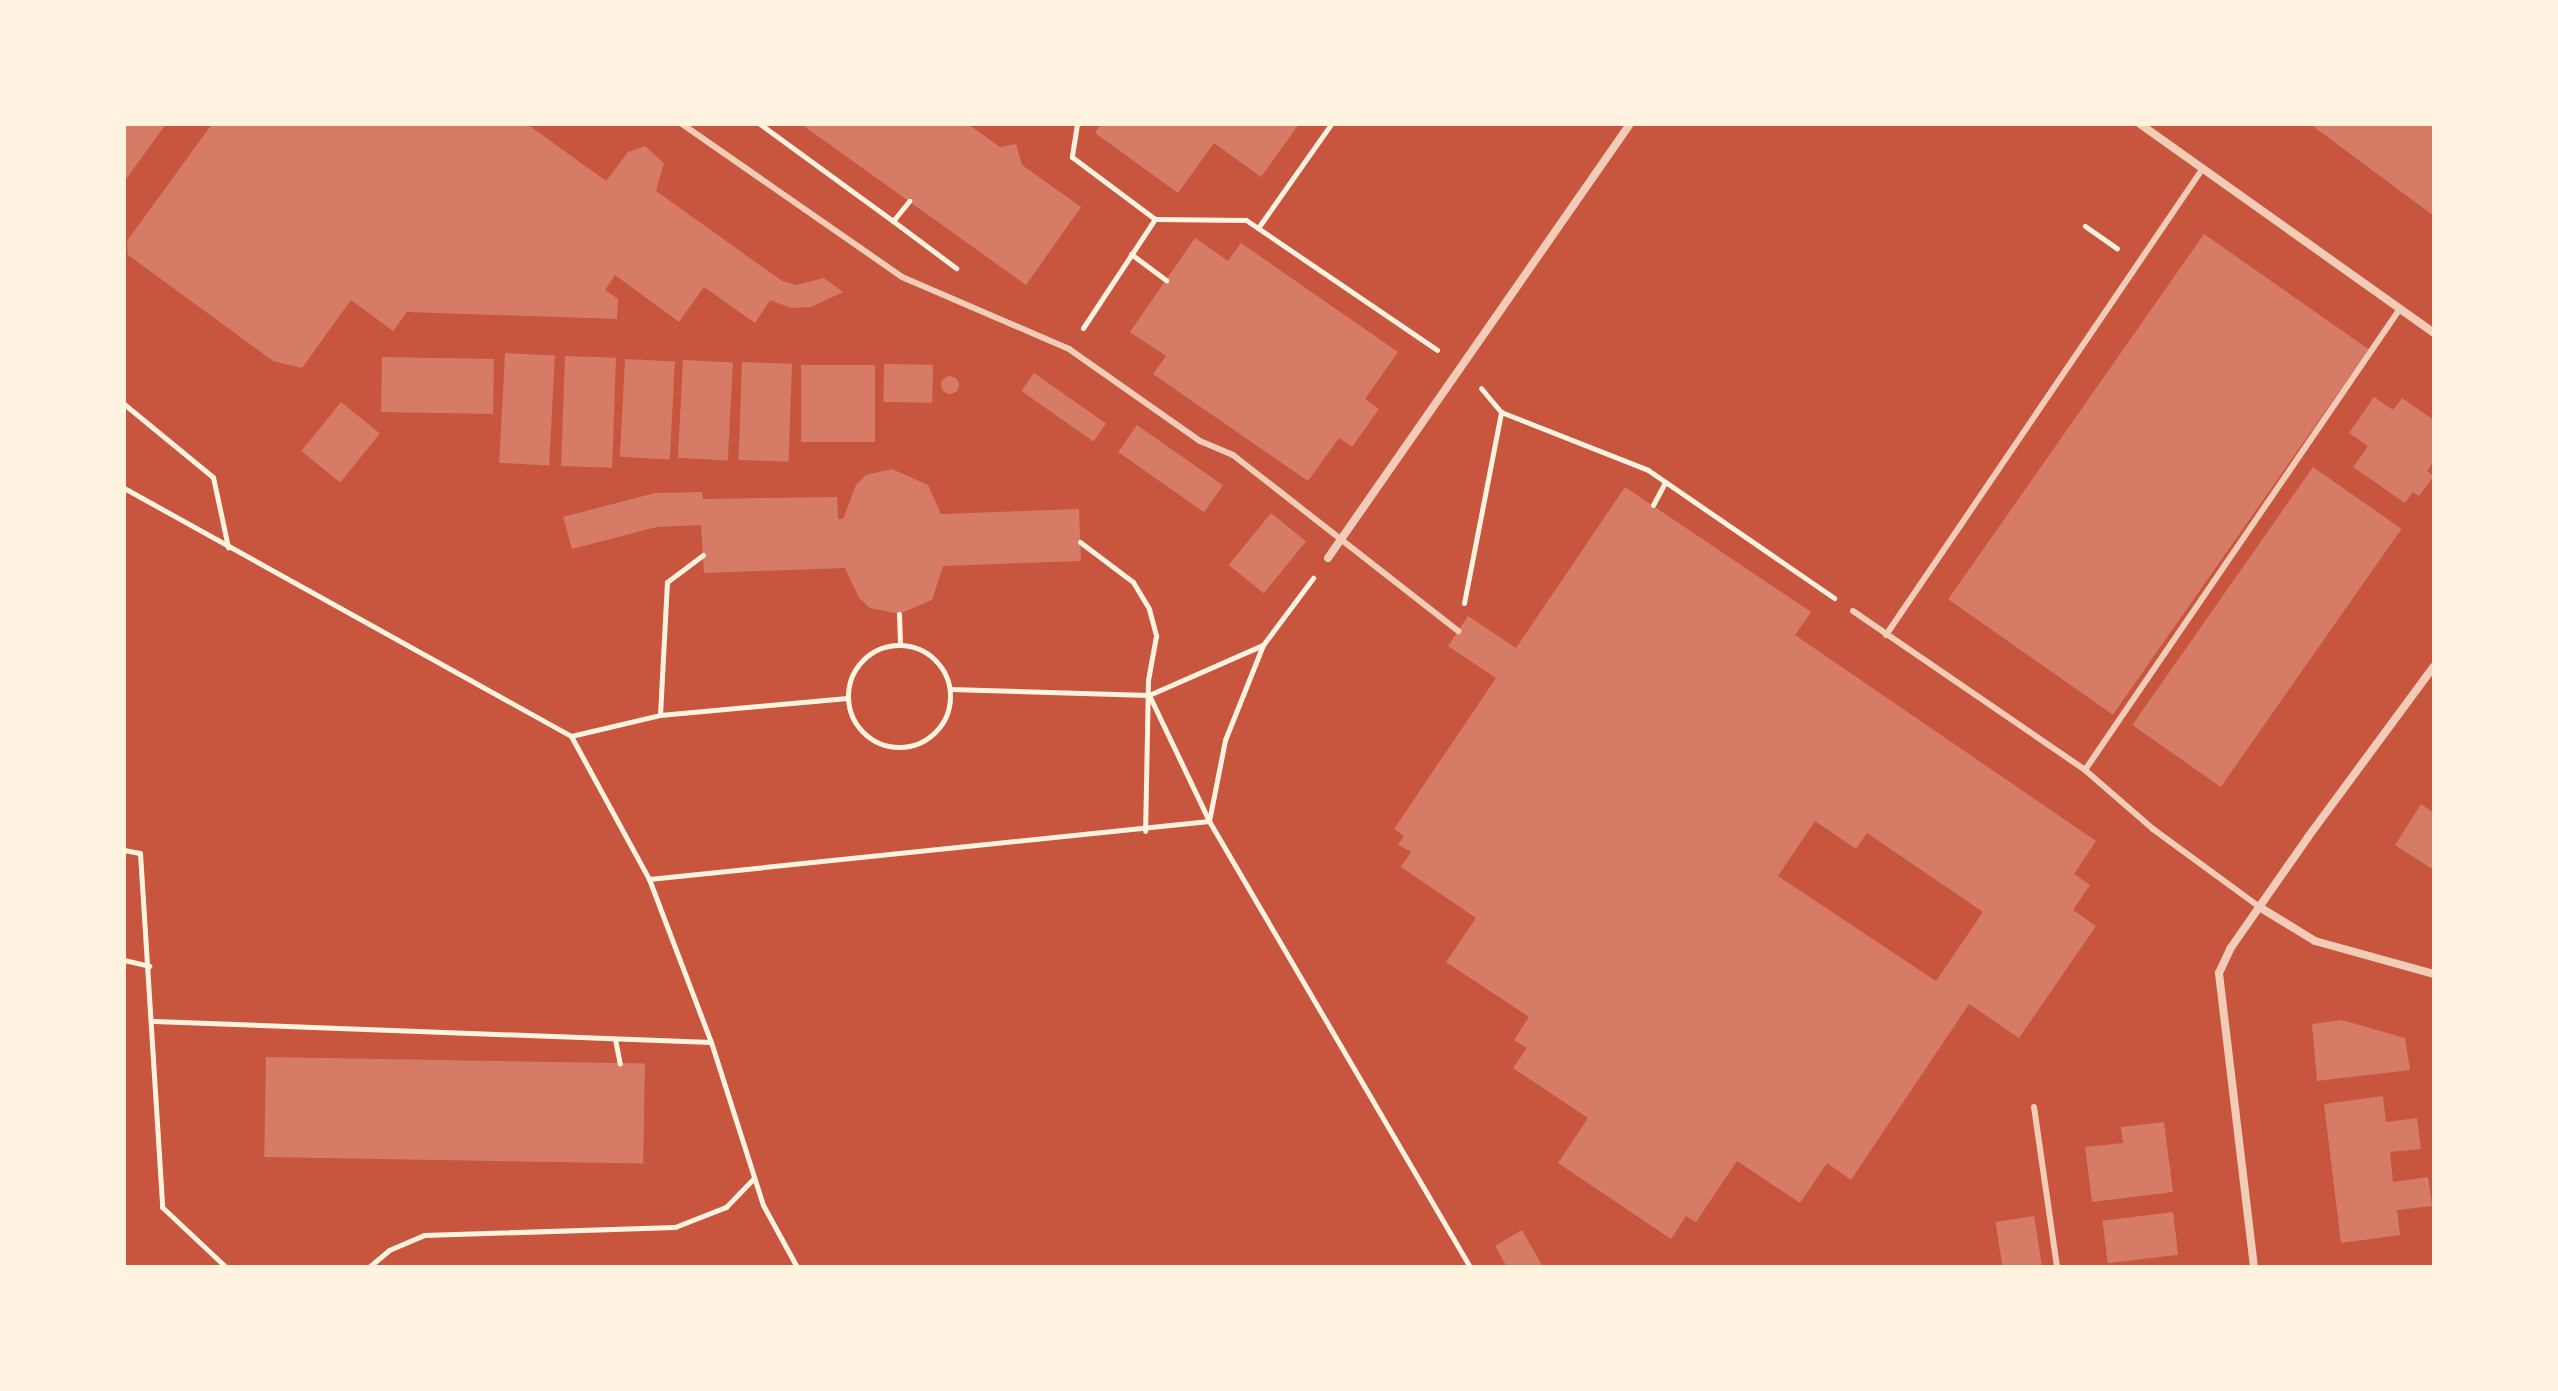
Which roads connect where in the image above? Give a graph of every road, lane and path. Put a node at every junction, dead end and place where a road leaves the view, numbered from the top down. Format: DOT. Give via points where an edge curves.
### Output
graph roads {
  1 [pos="682,124"];
  2 [pos="760,124"];
  3 [pos="1077,124"];
  4 [pos="1331,124"];
  5 [pos="1630,124"];
  6 [pos="2140,124"];
  7 [pos="2203,168"];
  8 [pos="909,201"];
  9 [pos="1155,219"];
  10 [pos="893,221"];
  11 [pos="2085,226"];
  12 [pos="1257,228"];
  13 [pos="1131,254"];
  14 [pos="2139,262"];
  15 [pos="965,274"];
  16 [pos="1166,280"];
  17 [pos="2399,310"];
  18 [pos="2434,333"];
  19 [pos="1069,349"];
  20 [pos="1461,367"];
  21 [pos="124,404"];
  22 [pos="1501,412"];
  23 [pos="1665,482"];
  24 [pos="124,488"];
  25 [pos="1653,505"];
  26 [pos="1341,539"];
  27 [pos="1080,542"];
  28 [pos="228,547"];
  29 [pos="703,555"];
  30 [pos="1328,558"];
  31 [pos="1853,611"];
  32 [pos="899,614"];
  33 [pos="1458,631"];
  34 [pos="1886,635"];
  35 [pos="900,645"];
  36 [pos="1263,645"];
  37 [pos="2434,666"];
  38 [pos="950,689"];
  39 [pos="1149,695"];
  40 [pos="847,698"];
  41 [pos="660,715"];
  42 [pos="571,736"];
  43 [pos="2085,770"];
  44 [pos="1209,821"];
  45 [pos="1145,831"];
  46 [pos="124,850"];
  47 [pos="649,879"];
  48 [pos="2261,908"];
  49 [pos="124,960"];
  50 [pos="149,966"];
  51 [pos="2434,974"];
  52 [pos="154,1021"];
  53 [pos="615,1039"];
  54 [pos="711,1042"];
  55 [pos="620,1064"];
  56 [pos="2034,1107"];
  57 [pos="754,1178"];
  58 [pos="226,1267"];
  59 [pos="369,1267"];
  60 [pos="797,1267"];
  61 [pos="1470,1267"];
  62 [pos="2057,1267"];
  63 [pos="2254,1267"];
  1 -- 19 [label="lane" via="902,277"];
  2 -- 10 [label="path"];
  3 -- 9 [label="path" via="1072,157"];
  4 -- 12 [label="path"];
  5 -- 20 [label="street"];
  6 -- 7 [label="street"];
  7 -- 14 [label="lane"];
  7 -- 17 [label="street"];
  8 -- 10 [label="path"];
  9 -- 12 [label="path" via="1246,220"];
  9 -- 13 [label="path"];
  10 -- 15 [label="path"];
  11 -- 14 [label="path"];
  12 -- 20 [label="path"];
  13 -- 16 [label="path"];
  13 -- 19 [label="path"];
  14 -- 34 [label="lane"];
  17 -- 18 [label="street"];
  17 -- 43 [label="lane"];
  19 -- 26 [label="lane" via="1200,441 1233,455"];
  20 -- 22 [label="path"];
  20 -- 26 [label="street"];
  21 -- 28 [label="path" via="213,477"];
  22 -- 23 [label="path" via="1648,470"];
  22 -- 33 [label="path"];
  23 -- 25 [label="path"];
  23 -- 31 [label="path"];
  24 -- 28 [label="path"];
  26 -- 30 [label="street"];
  26 -- 33 [label="lane"];
  27 -- 39 [label="path" via="1133,582 1149,609 1156,636"];
  28 -- 42 [label="path"];
  29 -- 41 [label="path" via="667,582"];
  30 -- 36 [label="path"];
  31 -- 34 [label="lane"];
  32 -- 35 [label="path"];
  34 -- 43 [label="lane"];
  35 -- 38 [label="path" via="929,654"];
  35 -- 40 [label="path" via="870,654 857,666"];
  36 -- 39 [label="path"];
  36 -- 44 [label="path" via="1225,740"];
  37 -- 48 [label="street"];
  38 -- 39 [label="path"];
  38 -- 40 [label="path" via="946,719 937,731 896,748 858,727"];
  39 -- 44 [label="path"];
  39 -- 45 [label="path"];
  40 -- 41 [label="path"];
  41 -- 42 [label="path"];
  42 -- 47 [label="path"];
  43 -- 48 [label="lane" via="2153,829"];
  44 -- 45 [label="path"];
  44 -- 61 [label="path"];
  45 -- 47 [label="path"];
  46 -- 50 [label="path" via="140,853"];
  47 -- 54 [label="path"];
  48 -- 51 [label="street" via="2315,941"];
  48 -- 63 [label="street" via="2219,973"];
  49 -- 50 [label="path"];
  50 -- 52 [label="path"];
  52 -- 53 [label="path"];
  52 -- 58 [label="path" via="162,1207"];
  53 -- 54 [label="path"];
  53 -- 55 [label="path"];
  54 -- 57 [label="path"];
  56 -- 62 [label="lane"];
  57 -- 59 [label="path" via="726,1207 675,1227 424,1235 389,1250"];
  57 -- 60 [label="path"];
}
